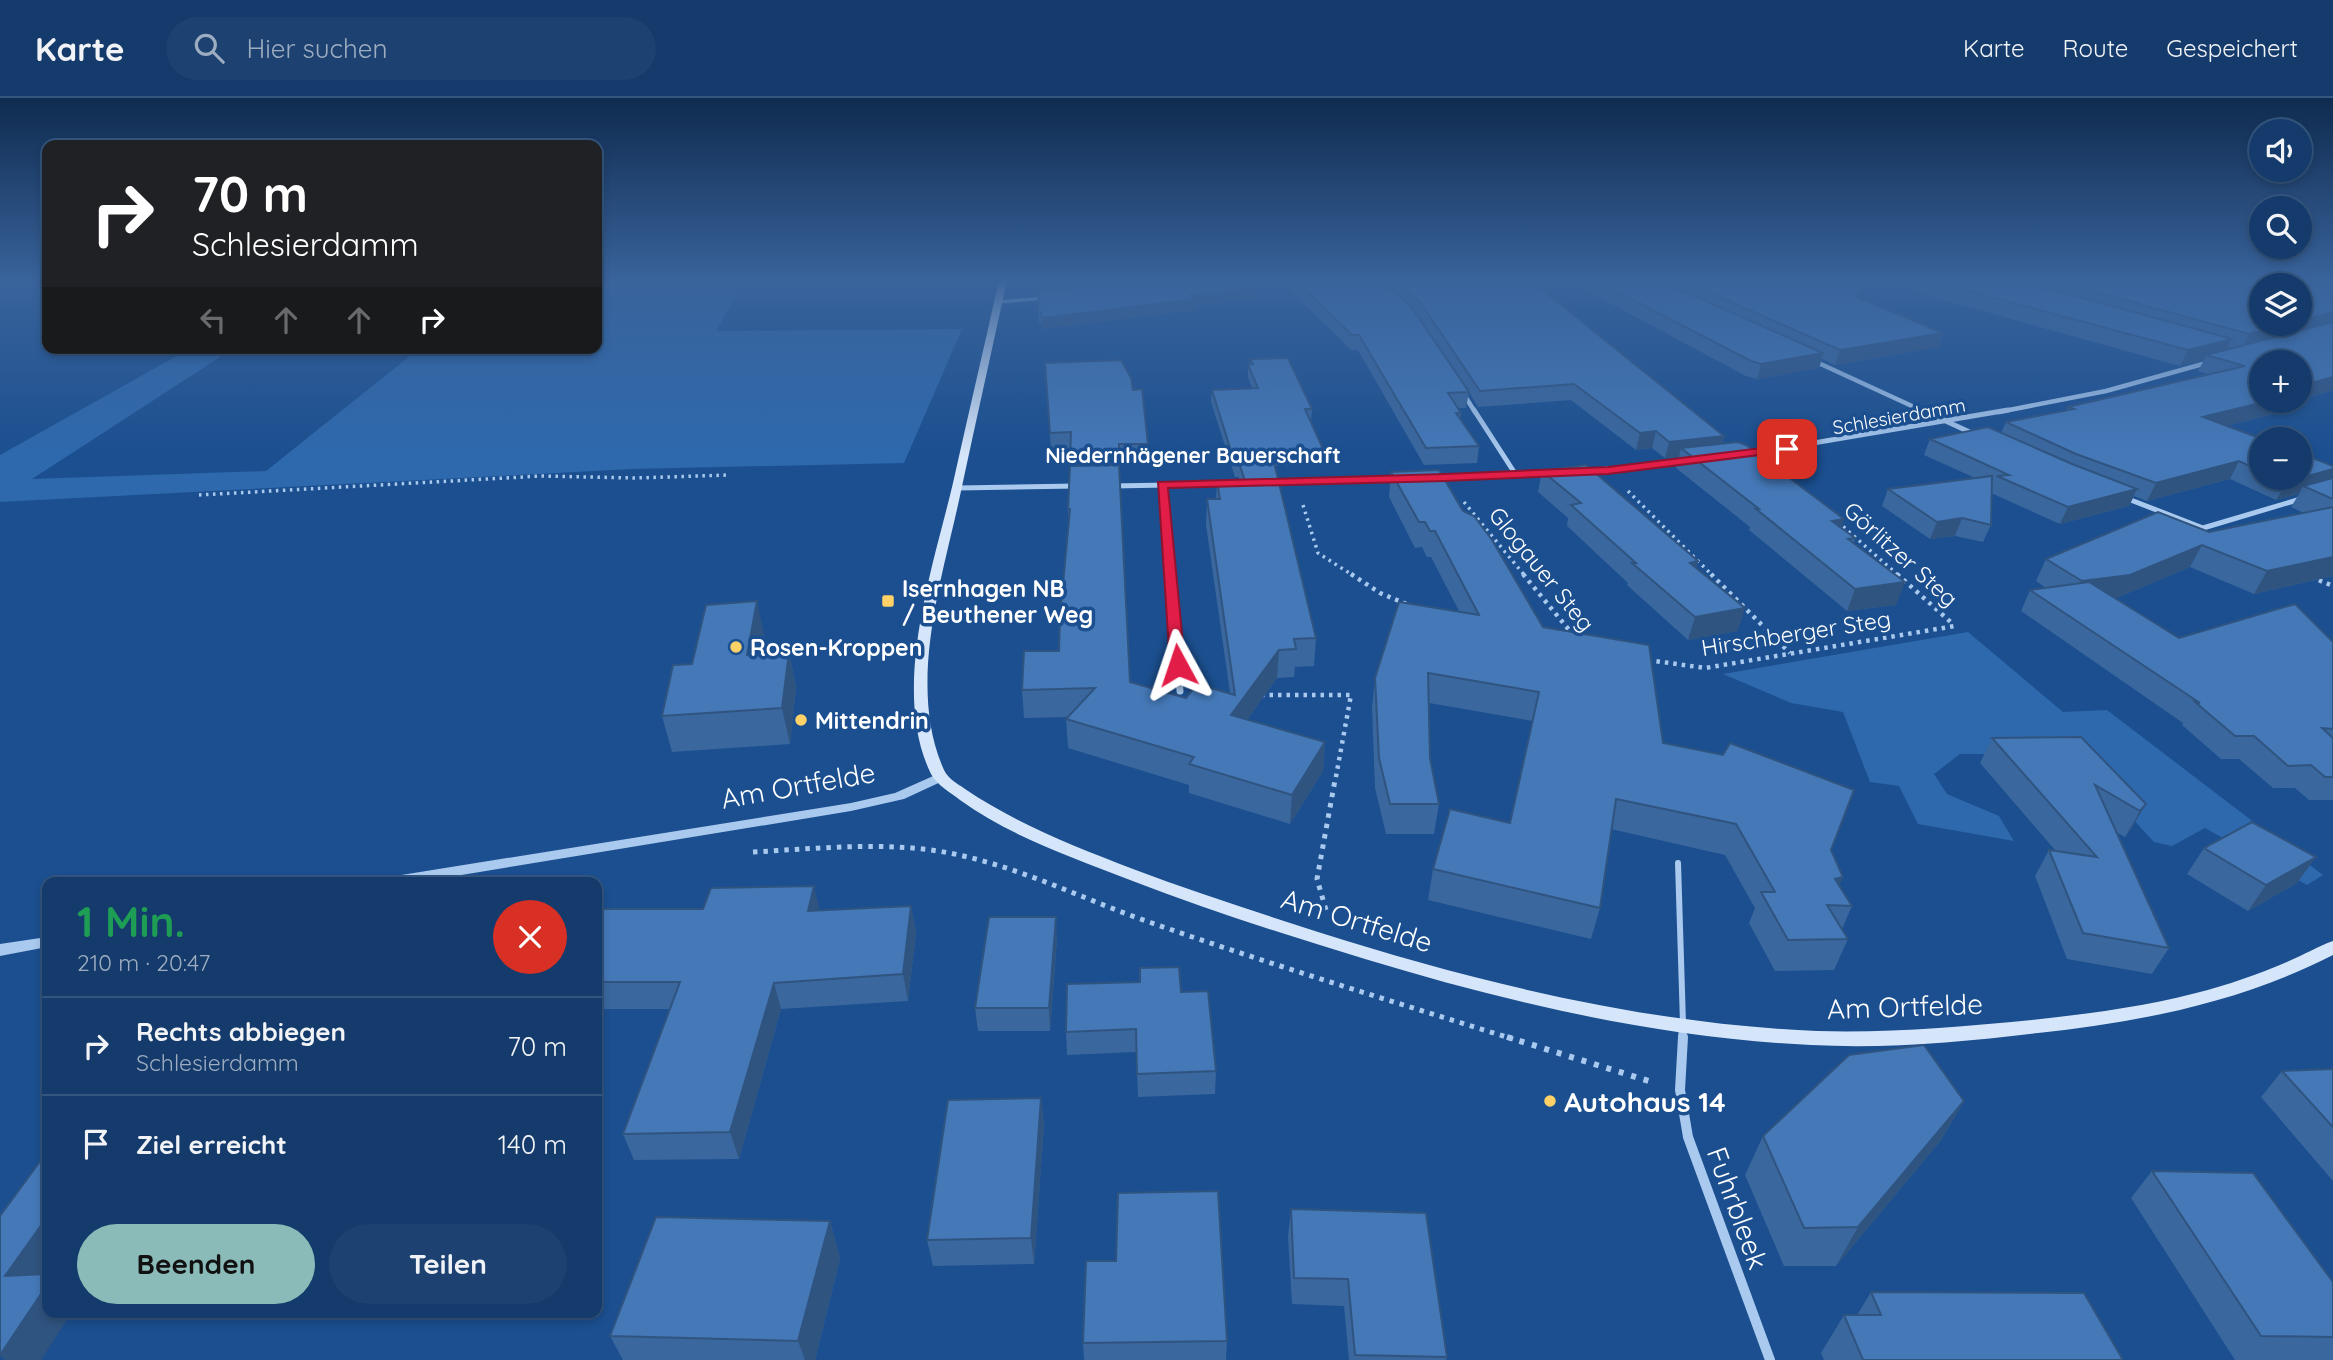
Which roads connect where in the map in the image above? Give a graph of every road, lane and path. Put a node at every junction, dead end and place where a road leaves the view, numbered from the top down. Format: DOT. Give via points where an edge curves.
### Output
graph roads {
  1 [pos="990,339"];
  2 [pos="1811,360"];
  3 [pos="2213,361"];
  4 [pos="1458,386"];
  5 [pos="1948,422"];
  6 [pos="1983,438"];
  7 [pos="1747,455"];
  8 [pos="1691,461"];
  9 [pos="1608,470"];
  10 [pos="1582,471"];
  11 [pos="1555,473"];
  12 [pos="729,475"];
  13 [pos="1516,475"];
  14 [pos="1431,478"];
  15 [pos="1445,478"];
  16 [pos="1404,479"];
  17 [pos="1296,482"];
  18 [pos="1229,483"];
  19 [pos="1256,483"];
  20 [pos="1162,485"];
  21 [pos="1079,486"];
  22 [pos="1106,486"];
  23 [pos="958,488"];
  24 [pos="199,495"];
  25 [pos="2116,495"];
  26 [pos="2307,497"];
  27 [pos="1832,517"];
  28 [pos="2308,576"];
  29 [pos="2333,586"];
  30 [pos="1418,608"];
  31 [pos="1955,626"];
  32 [pos="1577,640"];
  33 [pos="1791,653"];
  34 [pos="1639,658"];
  35 [pos="1180,691"];
  36 [pos="1259,695"];
  37 [pos="940,778"];
  38 [pos="858,846"];
  39 [pos="1678,863"];
  40 [pos="420,877"];
  41 [pos="42,943"];
  42 [pos="1335,946"];
  43 [pos="2333,947"];
  44 [pos="0,950"];
  45 [pos="1684,1027"];
  46 [pos="1680,1090"];
  47 [pos="1770,1360"];
  1 -- 23 [label="main road"];
  2 -- 5 [label="street"];
  3 -- 5 [label="street, Schlesierdamm" via="2106,391"];
  4 -- 13 [label="street"];
  5 -- 6 [label="street"];
  5 -- 7 [label="street, Schlesierdamm"];
  8 -- 9 [label="street"];
  9 -- 10 [label="street"];
  9 -- 33 [label="path"];
  11 -- 13 [label="street"];
  12 -- 24 [label="path" via="541,477"];
  13 -- 15 [label="street"];
  14 -- 15 [label="street"];
  15 -- 32 [label="path, Glogauer Steg"];
  16 -- 17 [label="street"];
  17 -- 19 [label="street"];
  17 -- 30 [label="path" via="1318,553 1380,593"];
  18 -- 20 [label="street"];
  20 -- 22 [label="street"];
  20 -- 35 [label="street"];
  21 -- 23 [label="street"];
  23 -- 37 [label="main road" via="925,630 920,677 923,727"];
  25 -- 26 [label="street" via="2203,528"];
  27 -- 31 [label="path, Görlitzer Steg"];
  28 -- 29 [label="path"];
  31 -- 33 [label="path, Hirschberger Steg"];
  33 -- 34 [label="path, Hirschberger Steg" via="1705,668"];
  36 -- 42 [label="path" via="1350,695 1317,879"];
  37 -- 40 [label="street, Am Ortfelde" via="899,796 851,807"];
  37 -- 42 [label="main road, Am Ortfelde" via="984,812 1041,838 1162,887"];
  38 -- 46 [label="path" via="923,849 998,863 1257,960"];
  39 -- 45 [label="lane"];
  41 -- 44 [label="street"];
  42 -- 45 [label="main road, Am Ortfelde" via="1510,993"];
  43 -- 45 [label="main road, Am Ortfelde" via="2225,993 2125,1017 1896,1038 1785,1037"];
  45 -- 46 [label="street, Fuhrbleek"];
  46 -- 47 [label="street, Fuhrbleek" via="1688,1138"];
}
